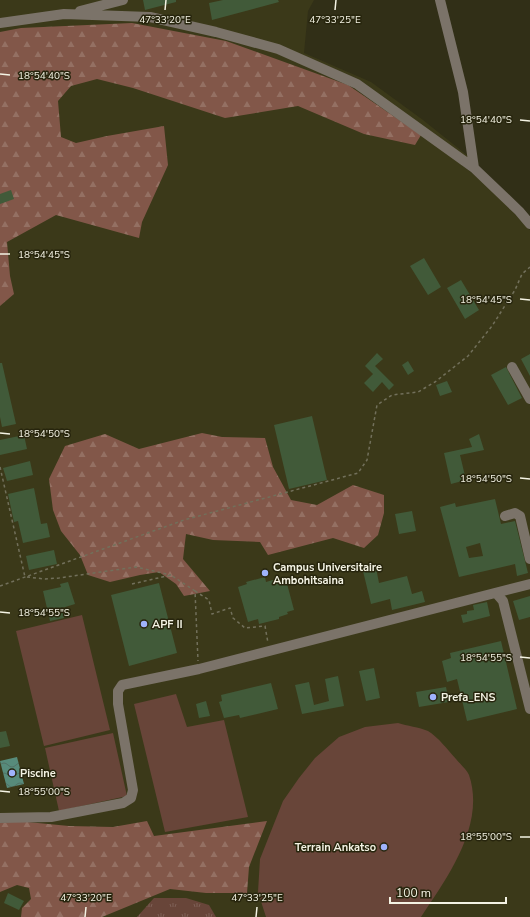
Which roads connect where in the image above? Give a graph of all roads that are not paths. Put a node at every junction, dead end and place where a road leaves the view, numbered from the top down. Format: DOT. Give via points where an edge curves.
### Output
graph roads {
  1 [pos="123,0"];
  2 [pos="440,0"];
  3 [pos="64,14"];
  4 [pos="0,23"];
  5 [pos="474,168"];
  6 [pos="519,211"];
  7 [pos="530,218"];
  8 [pos="530,224"];
  9 [pos="512,368"];
  10 [pos="530,399"];
  11 [pos="530,515"];
  12 [pos="505,516"];
  13 [pos="523,525"];
  14 [pos="530,559"];
  15 [pos="530,584"];
  16 [pos="496,593"];
  17 [pos="530,709"];
  18 [pos="0,818"];
  1 -- 3 [label="street"];
  2 -- 5 [label="street" via="463,92"];
  3 -- 4 [label="street"];
  3 -- 5 [label="street" via="150,17 278,49 357,84"];
  5 -- 6 [label="street"];
  6 -- 7 [label="street"];
  6 -- 8 [label="street"];
  9 -- 10 [label="street"];
  11 -- 13 [label="street"];
  12 -- 13 [label="street" via="515,513 520,516"];
  13 -- 14 [label="street"];
  15 -- 16 [label="street"];
  16 -- 17 [label="street" via="503,601"];
  16 -- 18 [label="street" via="199,669 122,685 118,691 118,704 133,790 131,798 123,803 51,817"];
}
